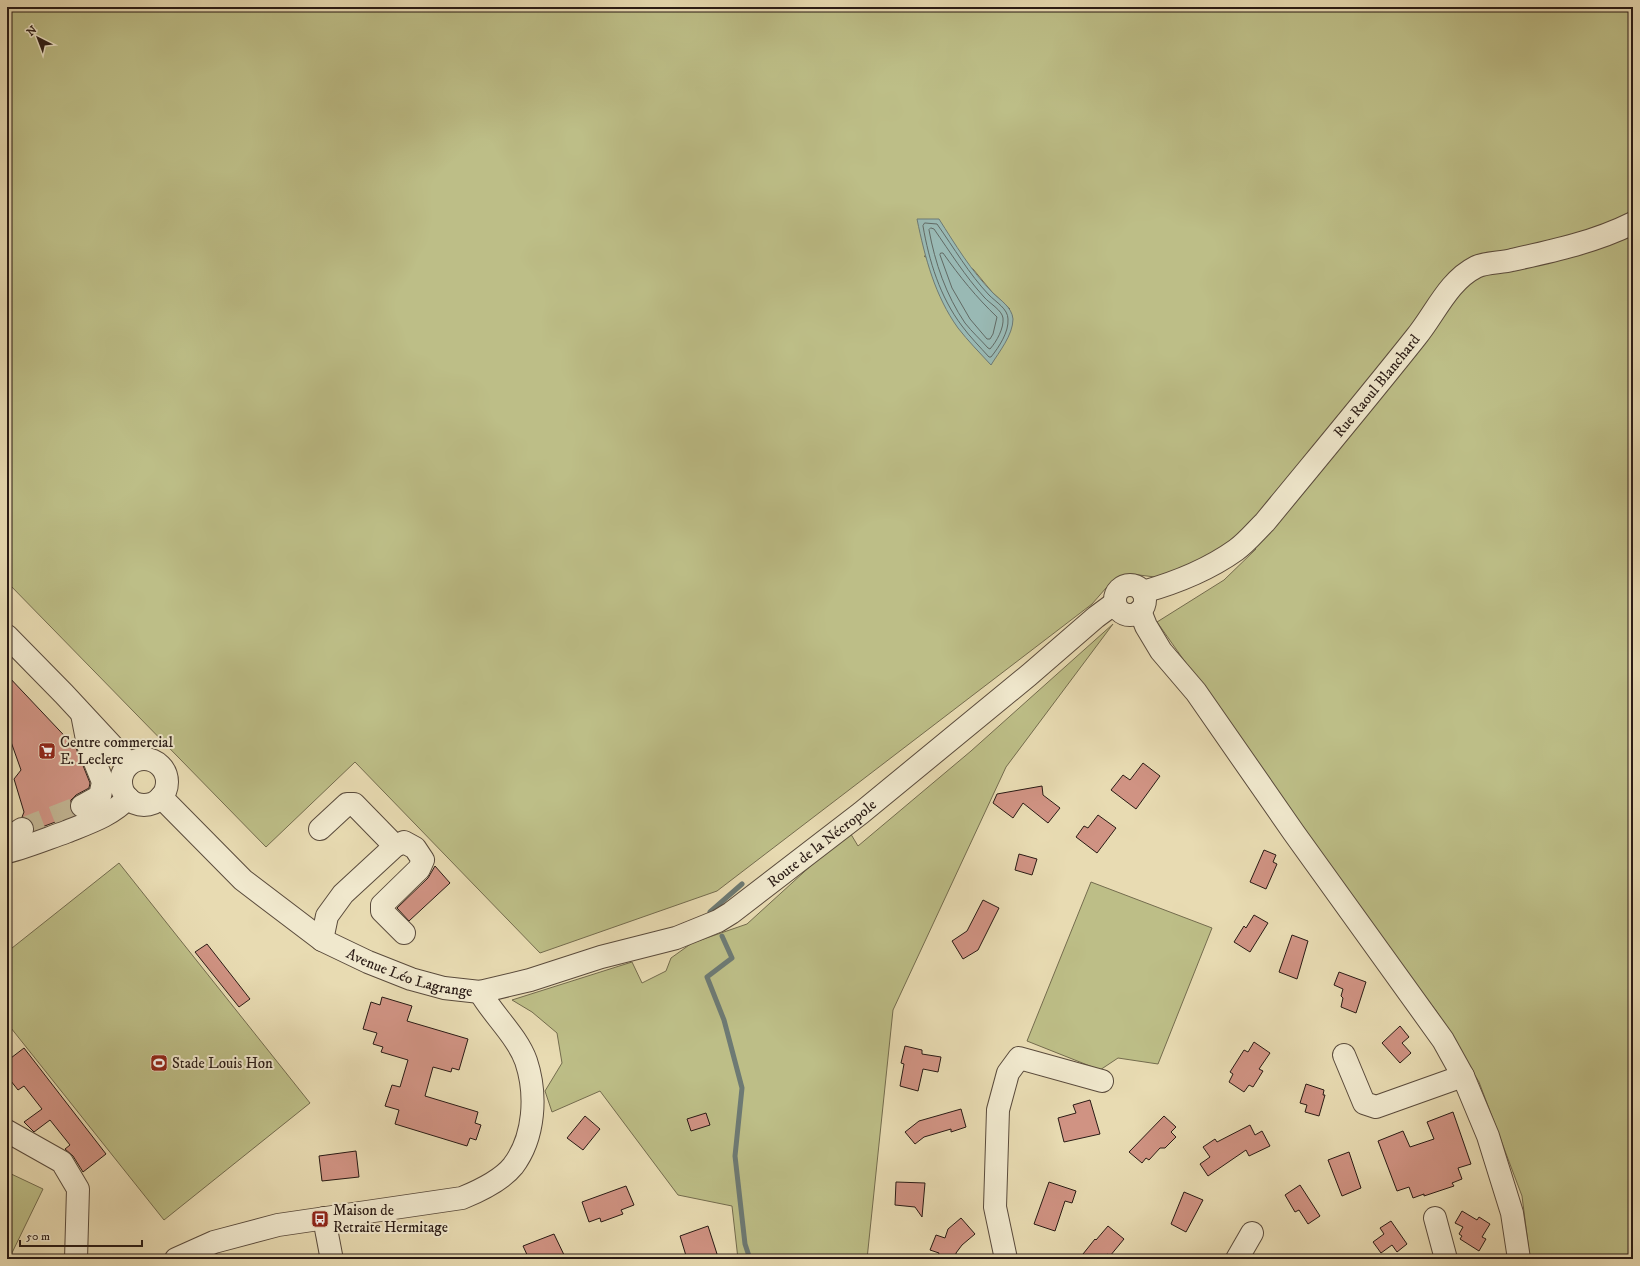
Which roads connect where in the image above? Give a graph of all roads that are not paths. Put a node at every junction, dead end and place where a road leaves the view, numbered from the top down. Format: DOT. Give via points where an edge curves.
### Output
graph roads {
  1 [pos="1633,223"];
  2 [pos="1141,602"];
  3 [pos="1114,603"];
  4 [pos="7,636"];
  5 [pos="82,713"];
  6 [pos="129,764"];
  7 [pos="161,797"];
  8 [pos="128,798"];
  9 [pos="82,806"];
  10 [pos="320,829"];
  11 [pos="395,846"];
  12 [pos="7,852"];
  13 [pos="404,933"];
  14 [pos="322,940"];
  15 [pos="480,992"];
  16 [pos="1344,1055"];
  17 [pos="1463,1076"];
  18 [pos="1102,1081"];
  19 [pos="7,1131"];
  20 [pos="324,1218"];
  21 [pos="1435,1218"];
  22 [pos="1252,1233"];
  23 [pos="331,1255"];
  24 [pos="76,1259"];
  25 [pos="176,1259"];
  26 [pos="1006,1259"];
  27 [pos="1237,1259"];
  28 [pos="1446,1259"];
  29 [pos="1519,1259"];
  1 -- 2 [label="street, Rue Raoul Blanchard" via="1613,233 1562,248 1477,266 1461,277 1265,522 1237,550"];
  2 -- 3 [label="street, Rue Raoul Blanchard" via="1130,615 1120,612"];
  2 -- 17 [label="street" via="1146,626 1161,651 1196,692 1443,1040"];
  3 -- 15 [label="street, Route de la Nécropole" via="861,813 718,921 676,938"];
  4 -- 5 [label="street"];
  5 -- 6 [label="street"];
  5 -- 9 [label="street" via="88,745 103,782 100,796"];
  6 -- 7 [label="street" via="143,758 151,759 163,768 167,783"];
  6 -- 8 [label="street" via="121,781 124,794"];
  7 -- 8 [label="street" via="149,804 141,805"];
  7 -- 14 [label="street, Avenue Léo Lagrange" via="243,880"];
  8 -- 12 [label="street" via="121,806 100,818 26,848"];
  10 -- 11 [label="street" via="347,804 354,804"];
  11 -- 13 [label="street" via="404,842 415,848 423,860 419,869 382,904 382,911"];
  11 -- 14 [label="street" via="343,894 327,916"];
  14 -- 15 [label="street, Avenue Léo Lagrange" via="410,979 444,988"];
  15 -- 20 [label="street, Avenue Léo Lagrange" via="526,1060 533,1112 527,1140 513,1166 488,1187 462,1198"];
  16 -- 17 [label="street" via="1364,1103 1376,1107"];
  17 -- 29 [label="street" via="1488,1136 1512,1213"];
  18 -- 26 [label="street" via="1019,1058 1008,1074 998,1110 995,1207"];
  19 -- 24 [label="street" via="62,1162 78,1189"];
  20 -- 23 [label="street"];
  20 -- 25 [label="street, Avenue Léo Lagrange" via="278,1225 220,1240"];
  21 -- 28 [label="street"];
  22 -- 27 [label="street"];
}
